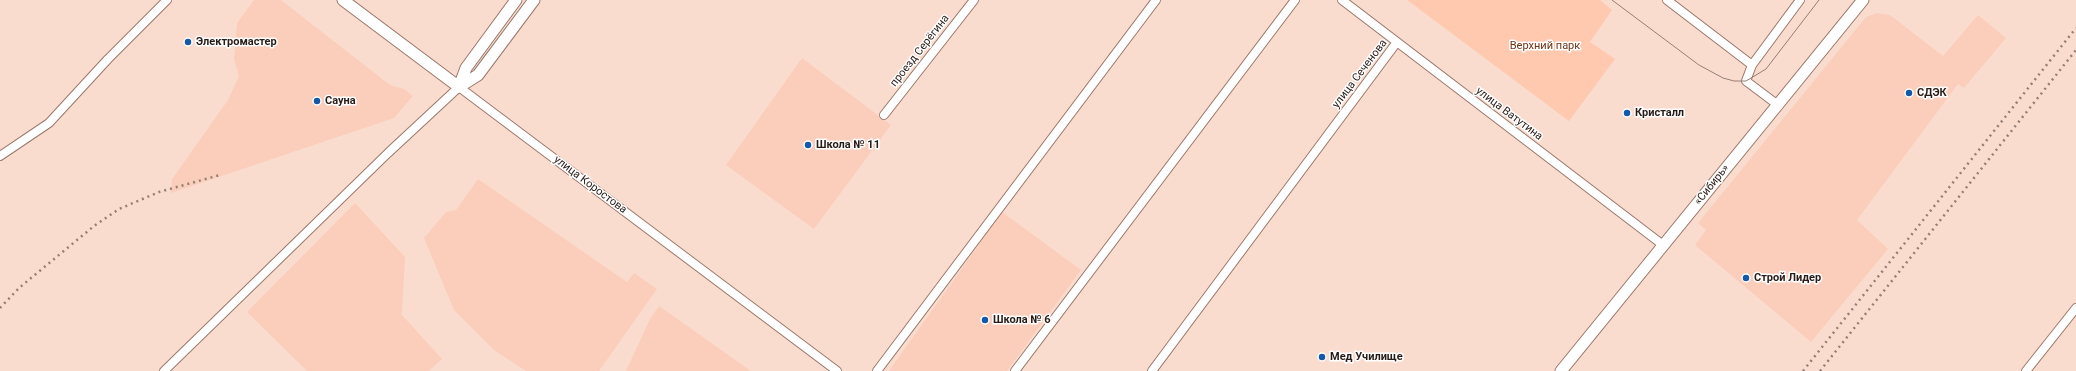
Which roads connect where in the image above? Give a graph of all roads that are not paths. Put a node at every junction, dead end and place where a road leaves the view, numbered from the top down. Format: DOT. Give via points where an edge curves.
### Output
graph roads {
  1 [pos="167,0"];
  2 [pos="343,0"];
  3 [pos="516,0"];
  4 [pos="534,0"];
  5 [pos="974,0"];
  6 [pos="1156,0"];
  7 [pos="1295,0"];
  8 [pos="1342,0"];
  9 [pos="1667,0"];
  10 [pos="1800,0"];
  11 [pos="1863,0"];
  12 [pos="1397,42"];
  13 [pos="1752,65"];
  14 [pos="459,87"];
  15 [pos="1778,105"];
  16 [pos="884,115"];
  17 [pos="0,156"];
  18 [pos="1663,245"];
  19 [pos="2076,308"];
  20 [pos="164,371"];
  21 [pos="837,371"];
  22 [pos="877,371"];
  23 [pos="1015,371"];
  24 [pos="1152,371"];
  25 [pos="1561,371"];
  26 [pos="2026,371"];
  1 -- 17 [label="street" via="48,123"];
  2 -- 14 [label="main road, улица Коростова"];
  3 -- 14 [label="main road" via="466,68"];
  4 -- 14 [label="main road" via="478,75"];
  5 -- 16 [label="street, проезд Серёгина"];
  6 -- 22 [label="street"];
  7 -- 23 [label="street"];
  8 -- 12 [label="street, улица Ватутина"];
  9 -- 13 [label="street"];
  10 -- 13 [label="street"];
  11 -- 15 [label="main road, «Сибирь»"];
  12 -- 18 [label="street, улица Ватутина"];
  12 -- 24 [label="street, улица Сеченова"];
  13 -- 15 [label="street" via="1746,81"];
  14 -- 20 [label="street"];
  14 -- 21 [label="street, улица Коростова"];
  15 -- 18 [label="main road, «Сибирь»"];
  18 -- 25 [label="main road, «Сибирь»"];
  19 -- 26 [label="street"];
}
